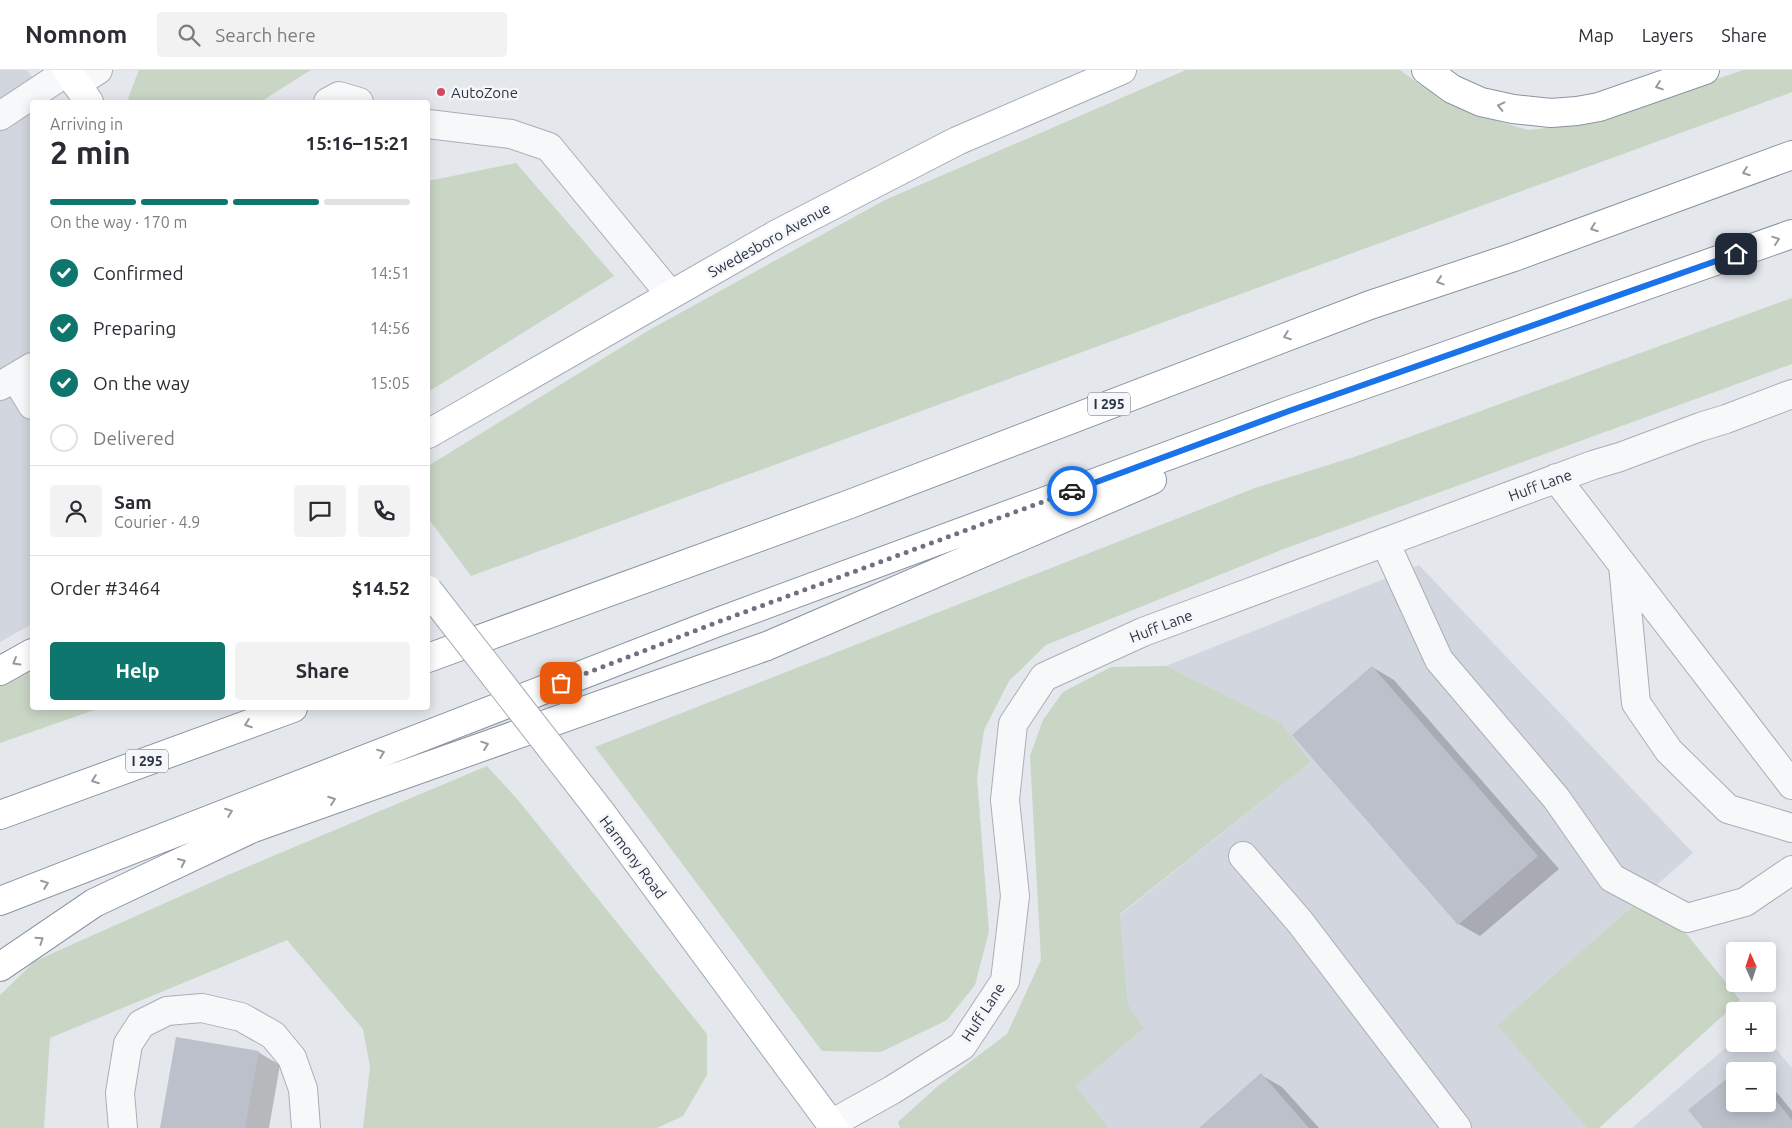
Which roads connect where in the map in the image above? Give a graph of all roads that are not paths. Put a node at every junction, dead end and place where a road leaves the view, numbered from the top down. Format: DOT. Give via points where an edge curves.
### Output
graph roads {
  1 [pos="1122,70"];
  2 [pos="1426,70"];
  3 [pos="1705,70"];
  4 [pos="79,80"];
  5 [pos="35,100"];
  6 [pos="332,100"];
  7 [pos="352,100"];
  8 [pos="30,102"];
  9 [pos="0,116"];
  10 [pos="430,124"];
  11 [pos="1792,155"];
  12 [pos="1792,234"];
  13 [pos="670,294"];
  14 [pos="1416,366"];
  15 [pos="16,377"];
  16 [pos="1792,394"];
  17 [pos="30,402"];
  18 [pos="430,433"];
  19 [pos="1556,478"];
  20 [pos="1385,542"];
  21 [pos="1622,565"];
  22 [pos="430,593"];
  23 [pos="30,654"];
  24 [pos="430,657"];
  25 [pos="0,671"];
  26 [pos="288,710"];
  27 [pos="1792,785"];
  28 [pos="0,815"];
  29 [pos="1792,828"];
  30 [pos="1243,856"];
  31 [pos="1792,870"];
  32 [pos="0,901"];
  33 [pos="0,967"];
  34 [pos="829,1127"];
  35 [pos="123,1128"];
  36 [pos="306,1128"];
  37 [pos="1457,1128"];
  1 -- 13 [label="main road, Swedesboro Avenue" via="957,141 777,234"];
  3 -- 2 [label="main road, one-way" via="1599,106 1551,113 1481,102 1452,89"];
  4 -- 5 [label="street"];
  6 -- 7 [label="street" via="339,96"];
  8 -- 9 [label="street"];
  10 -- 13 [label="street" via="511,134 549,147"];
  11 -- 24 [label="main road, I 295, one-way" via="1514,257 1370,305 850,504"];
  14 -- 12 [label="main road, one-way"];
  13 -- 18 [label="main road, Swedesboro Avenue"];
  32 -- 14 [label="main road, one-way" via="709,625"];
  33 -- 14 [label="main road, one-way" via="94,903 253,828 767,646"];
  15 -- 17 [label="street"];
  16 -- 19 [label="street, Huff Lane"];
  19 -- 20 [label="street, Huff Lane"];
  19 -- 21 [label="street"];
  20 -- 31 [label="street" via="1439,660 1556,798 1612,878 1687,918 1745,902"];
  20 -- 34 [label="street, Huff Lane" via="1143,632 1044,677 1013,724 1005,800 1015,896 1005,982 962,1046"];
  21 -- 27 [label="street"];
  21 -- 29 [label="street" via="1636,703 1669,751 1728,808"];
  22 -- 34 [label="main road, Harmony Road, bridge" via="600,812"];
  23 -- 25 [label="main road, one-way"];
  26 -- 28 [label="main road, I 295, one-way"];
  30 -- 37 [label="street" via="1300,922"];
  35 -- 36 [label="street" via="120,1094 128,1044 140,1024 167,1011 202,1008 241,1017 273,1035 292,1058 303,1089"];
}
